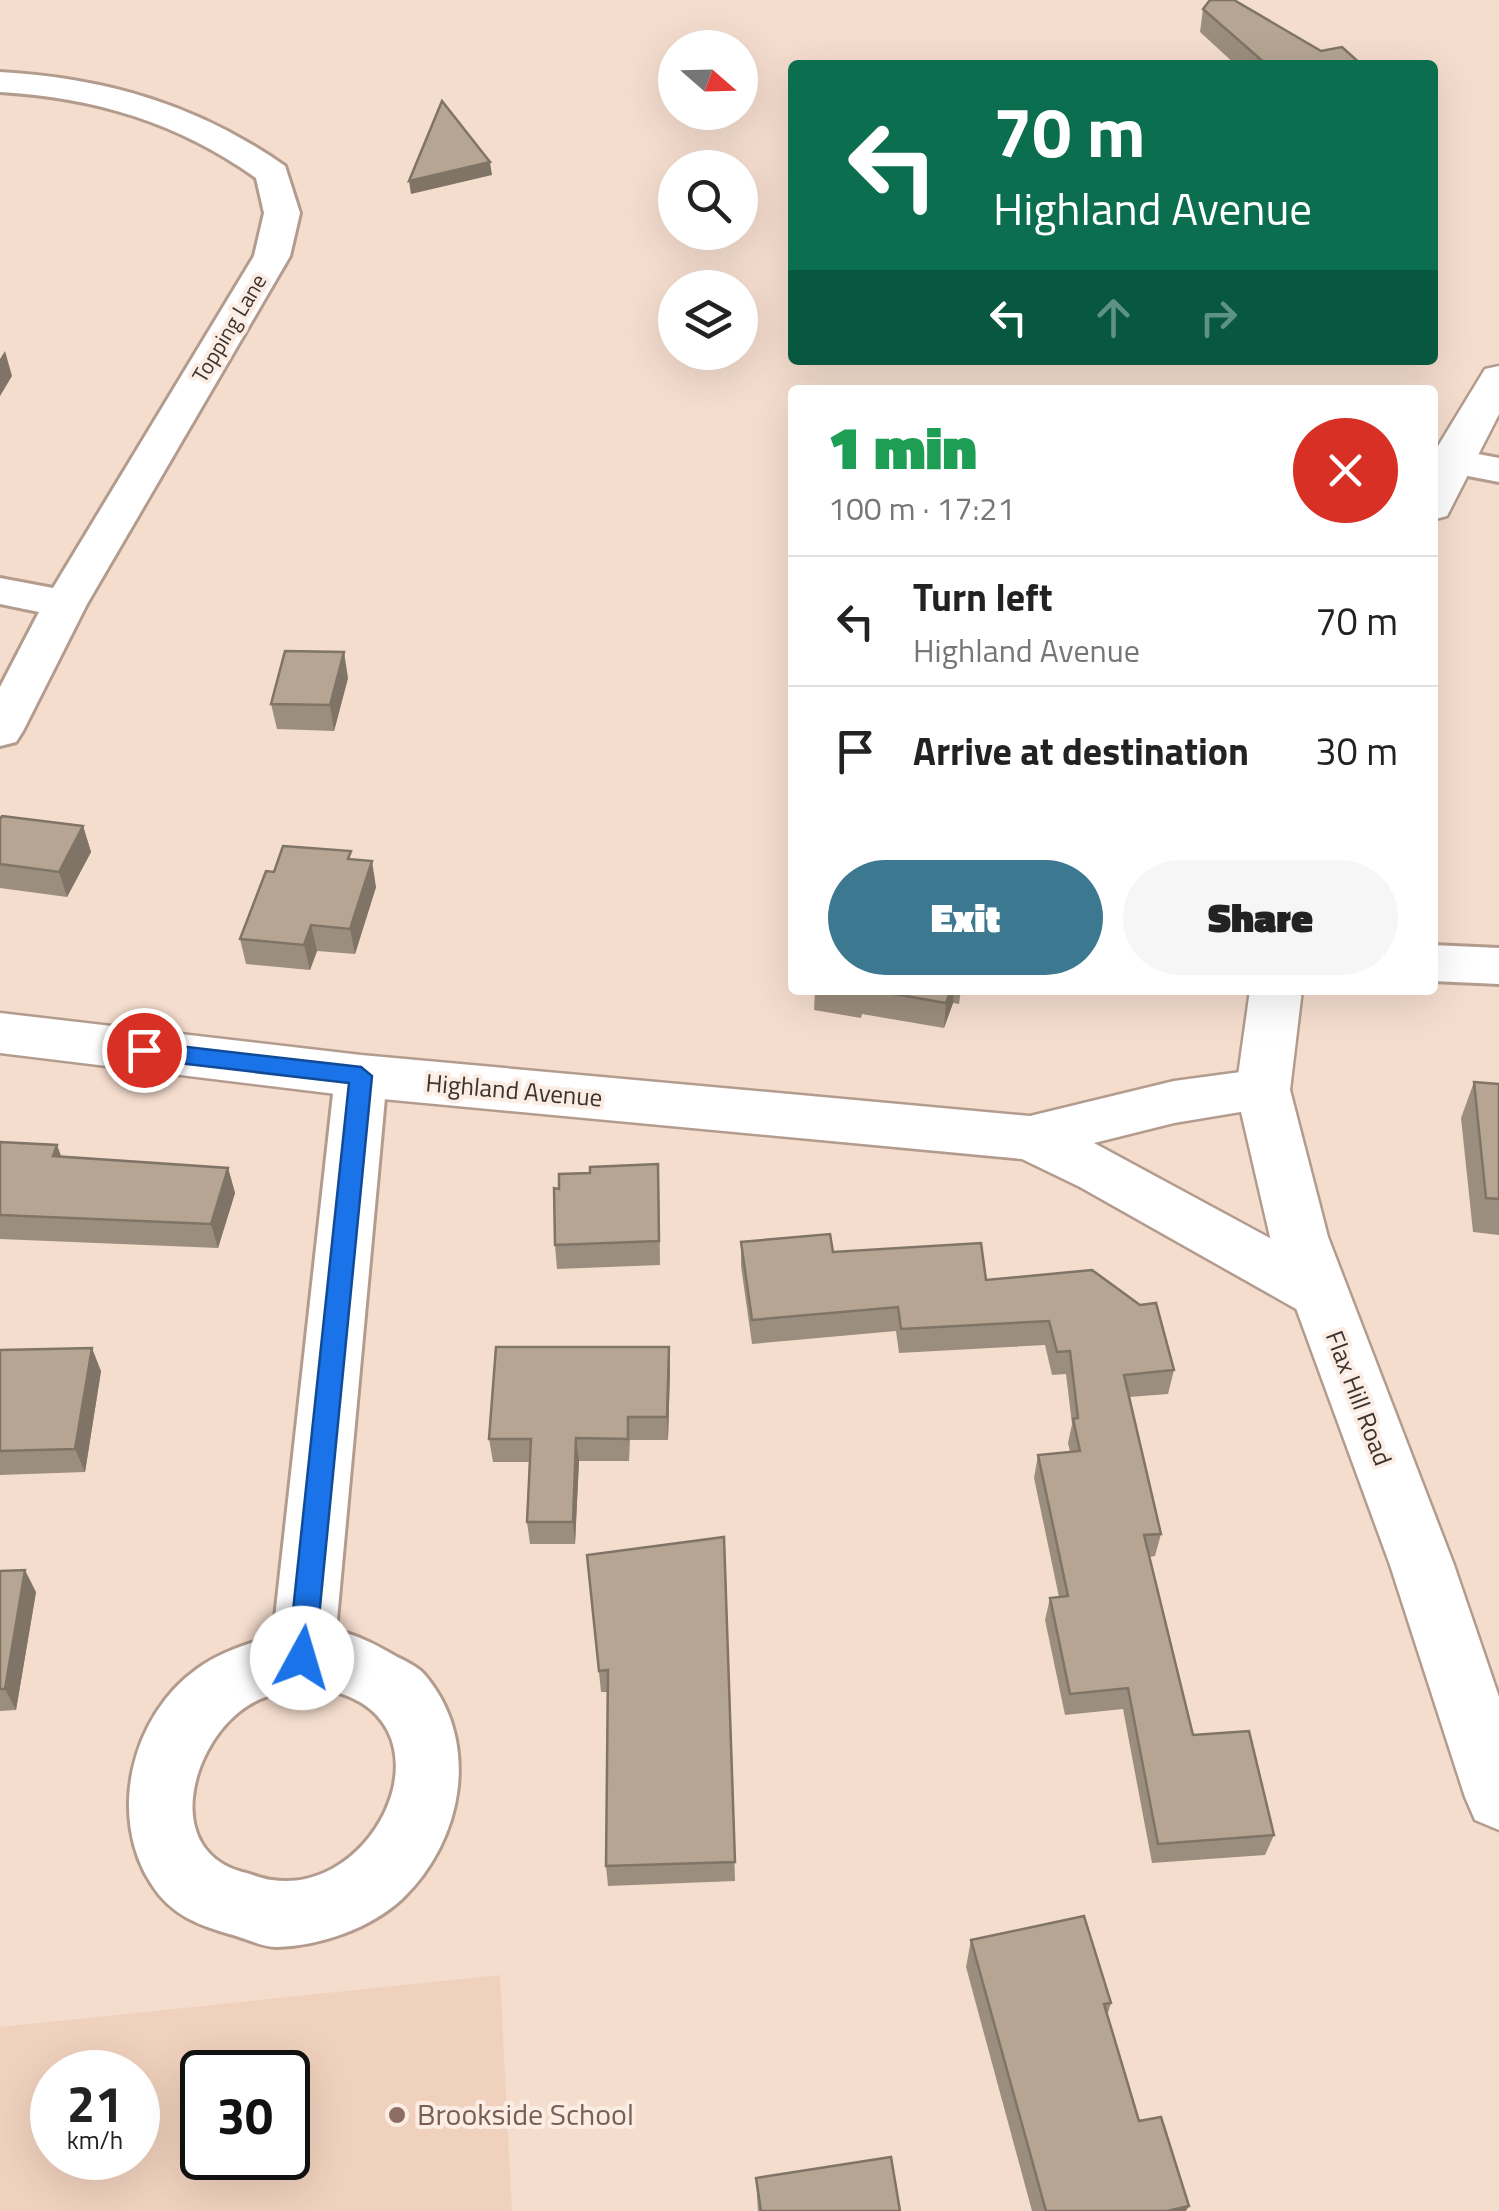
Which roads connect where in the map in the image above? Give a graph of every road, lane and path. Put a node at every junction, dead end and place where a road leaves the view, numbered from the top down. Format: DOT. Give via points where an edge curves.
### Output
graph roads {
  1 [pos="0,82"];
  2 [pos="1499,378"];
  3 [pos="1451,461"];
  4 [pos="1499,470"];
  5 [pos="1438,492"];
  6 [pos="0,591"];
  7 [pos="66,604"];
  8 [pos="0,731"];
  9 [pos="1438,962"];
  10 [pos="1499,966"];
  11 [pos="1275,995"];
  12 [pos="0,1034"];
  13 [pos="361,1076"];
  14 [pos="1264,1090"];
  15 [pos="1030,1138"];
  16 [pos="1319,1294"];
  17 [pos="302,1658"];
  18 [pos="1499,1797"];
  1 -- 7 [label="street, Topping Lane" via="109,92 217,134 273,173 282,212 272,256"];
  2 -- 3 [label="street"];
  3 -- 4 [label="street"];
  3 -- 5 [label="street"];
  6 -- 7 [label="street"];
  7 -- 8 [label="street, Topping Lane"];
  9 -- 10 [label="street"];
  11 -- 14 [label="street, Flax Hill Road"];
  12 -- 13 [label="street, Highland Avenue"];
  13 -- 15 [label="street, Highland Avenue"];
  13 -- 17 [label="street"];
  14 -- 15 [label="street, Highland Avenue" via="1174,1102"];
  14 -- 16 [label="street, Flax Hill Road"];
  15 -- 16 [label="street, Highland Avenue"];
  16 -- 18 [label="street, Flax Hill Road" via="1422,1565"];
  17 -- 17 [label="street" via="346,1662 386,1680 414,1711 430,1750 429,1795 412,1840 380,1877 337,1904 288,1916 240,1912 199,1890 171,1856 158,1815 162,1769 182,1727 215,1692 256,1668"];
}
